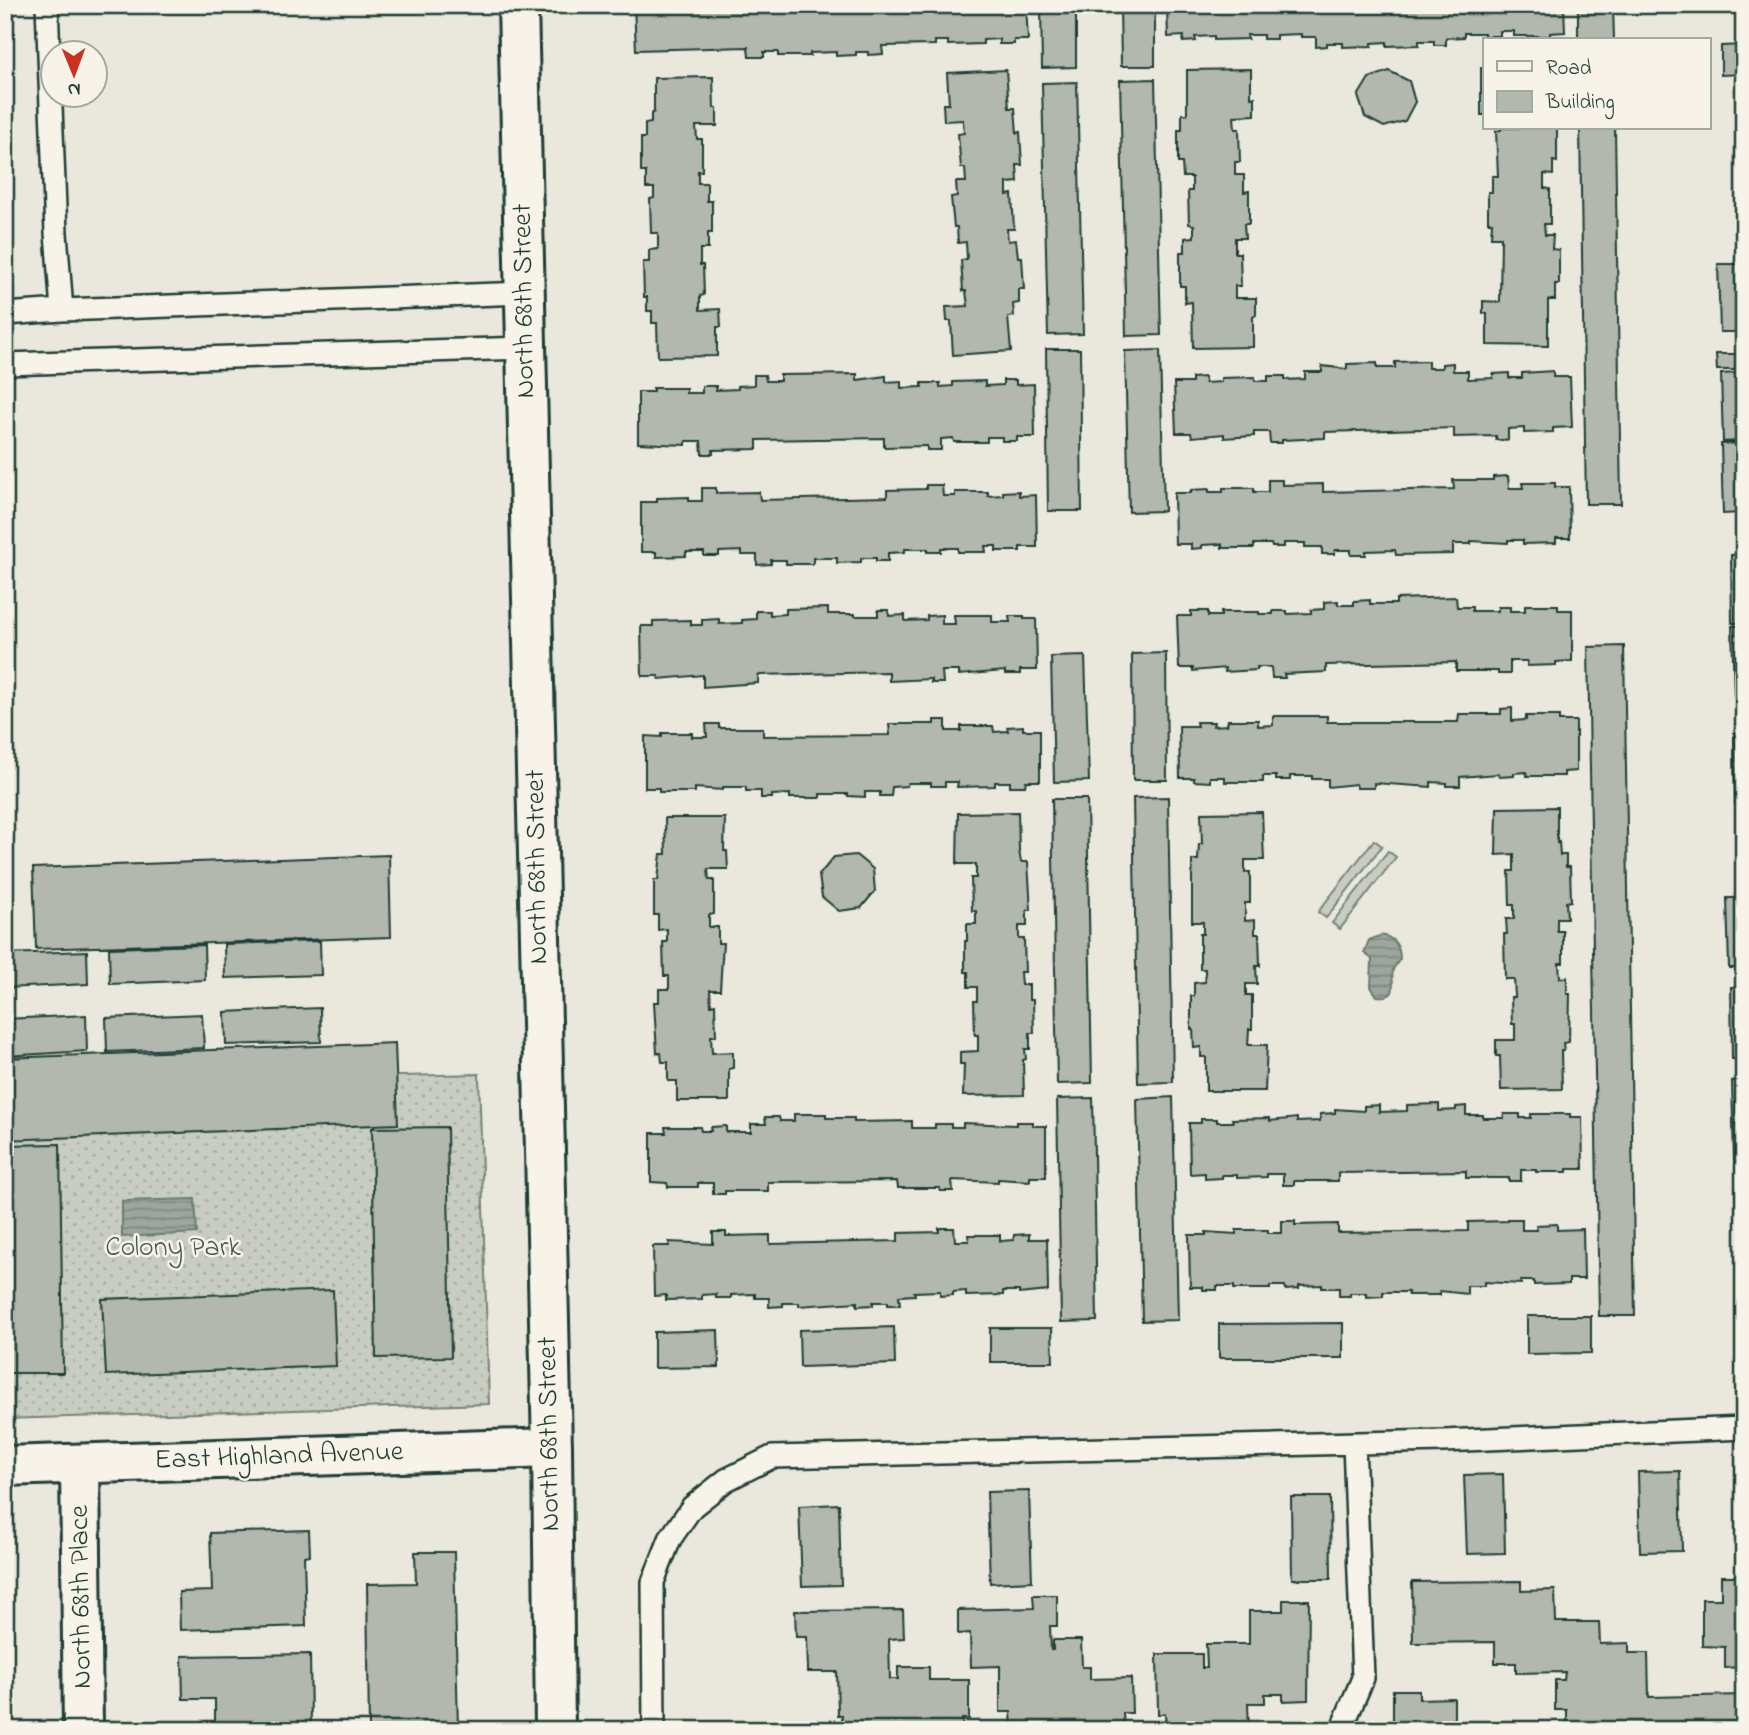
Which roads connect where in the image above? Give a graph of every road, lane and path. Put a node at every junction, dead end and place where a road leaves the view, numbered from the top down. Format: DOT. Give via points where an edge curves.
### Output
graph roads {
  1 [pos="47,5"];
  2 [pos="518,5"];
  3 [pos="525,293"];
  4 [pos="62,310"];
  5 [pos="5,314"];
  6 [pos="526,348"];
  7 [pos="5,363"];
  8 [pos="1744,1428"];
  9 [pos="1354,1443"];
  10 [pos="552,1448"];
  11 [pos="80,1464"];
  12 [pos="5,1466"];
  13 [pos="83,1730"];
  14 [pos="555,1730"];
  15 [pos="654,1730"];
  16 [pos="1341,1730"];
  1 -- 4 [label="lane"];
  2 -- 3 [label="street, North 68th Street"];
  3 -- 4 [label="lane"];
  3 -- 6 [label="street, North 68th Street"];
  4 -- 5 [label="lane"];
  6 -- 7 [label="lane"];
  6 -- 10 [label="street, North 68th Street"];
  8 -- 9 [label="lane"];
  9 -- 15 [label="lane" via="772,1457 726,1480 692,1507 670,1539 653,1582"];
  9 -- 16 [label="lane" via="1363,1678"];
  10 -- 11 [label="street, East Highland Avenue"];
  10 -- 14 [label="street, North 68th Street"];
  11 -- 12 [label="street, East Highland Avenue"];
  11 -- 13 [label="street, North 68th Place"];
}
